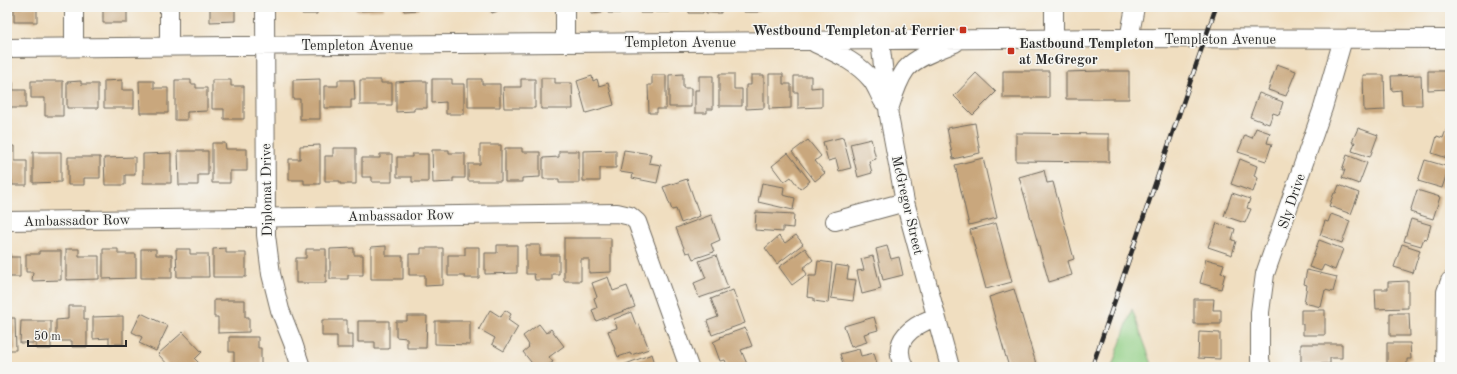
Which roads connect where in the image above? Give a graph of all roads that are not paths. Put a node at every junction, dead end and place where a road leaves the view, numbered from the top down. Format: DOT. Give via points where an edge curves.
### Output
graph roads {
  1 [pos="74,7"];
  2 [pos="169,7"];
  3 [pos="266,7"];
  4 [pos="565,7"];
  5 [pos="1054,7"];
  6 [pos="1135,7"];
  7 [pos="1129,38"];
  8 [pos="1054,39"];
  9 [pos="1343,39"];
  10 [pos="1450,39"];
  11 [pos="880,40"];
  12 [pos="963,40"];
  13 [pos="809,41"];
  14 [pos="565,43"];
  15 [pos="266,45"];
  16 [pos="169,46"];
  17 [pos="74,47"];
  18 [pos="7,48"];
  19 [pos="888,110"];
  20 [pos="905,202"];
  21 [pos="265,217"];
  22 [pos="835,220"];
  23 [pos="7,221"];
  24 [pos="1450,281"];
  25 [pos="935,316"];
  26 [pos="301,367"];
  27 [pos="690,367"];
  28 [pos="904,367"];
  29 [pos="950,367"];
  30 [pos="1262,367"];
  31 [pos="1446,367"];
  1 -- 17 [label="street"];
  2 -- 16 [label="street"];
  3 -- 15 [label="street, Diplomat Drive"];
  4 -- 14 [label="street"];
  5 -- 8 [label="street"];
  6 -- 7 [label="street"];
  7 -- 8 [label="street, Templeton Avenue"];
  7 -- 9 [label="street, Templeton Avenue"];
  8 -- 12 [label="street, Templeton Avenue"];
  9 -- 10 [label="street, Templeton Avenue"];
  9 -- 30 [label="street, Sly Drive" via="1324,108 1266,274 1260,312"];
  11 -- 12 [label="street, Templeton Avenue"];
  11 -- 13 [label="street, Templeton Avenue"];
  11 -- 19 [label="street, McGregor Street"];
  12 -- 19 [label="street" via="925,56 906,68"];
  13 -- 14 [label="street, Templeton Avenue"];
  13 -- 19 [label="street" via="857,65 871,80"];
  14 -- 15 [label="street, Templeton Avenue"];
  15 -- 16 [label="street, Templeton Avenue"];
  15 -- 21 [label="street, Diplomat Drive"];
  16 -- 17 [label="street, Templeton Avenue"];
  17 -- 18 [label="street, Templeton Avenue"];
  19 -- 20 [label="street, McGregor Street"];
  20 -- 22 [label="street"];
  20 -- 25 [label="street, McGregor Street"];
  21 -- 23 [label="street, Ambassador Row"];
  21 -- 26 [label="street, Diplomat Drive" via="271,274 280,310"];
  21 -- 27 [label="street, Ambassador Row" via="617,213 630,216 638,222"];
  24 -- 31 [label="street" via="1446,292"];
  25 -- 28 [label="street" via="916,325 904,335 900,348"];
  25 -- 29 [label="street, McGregor Street"];
}
